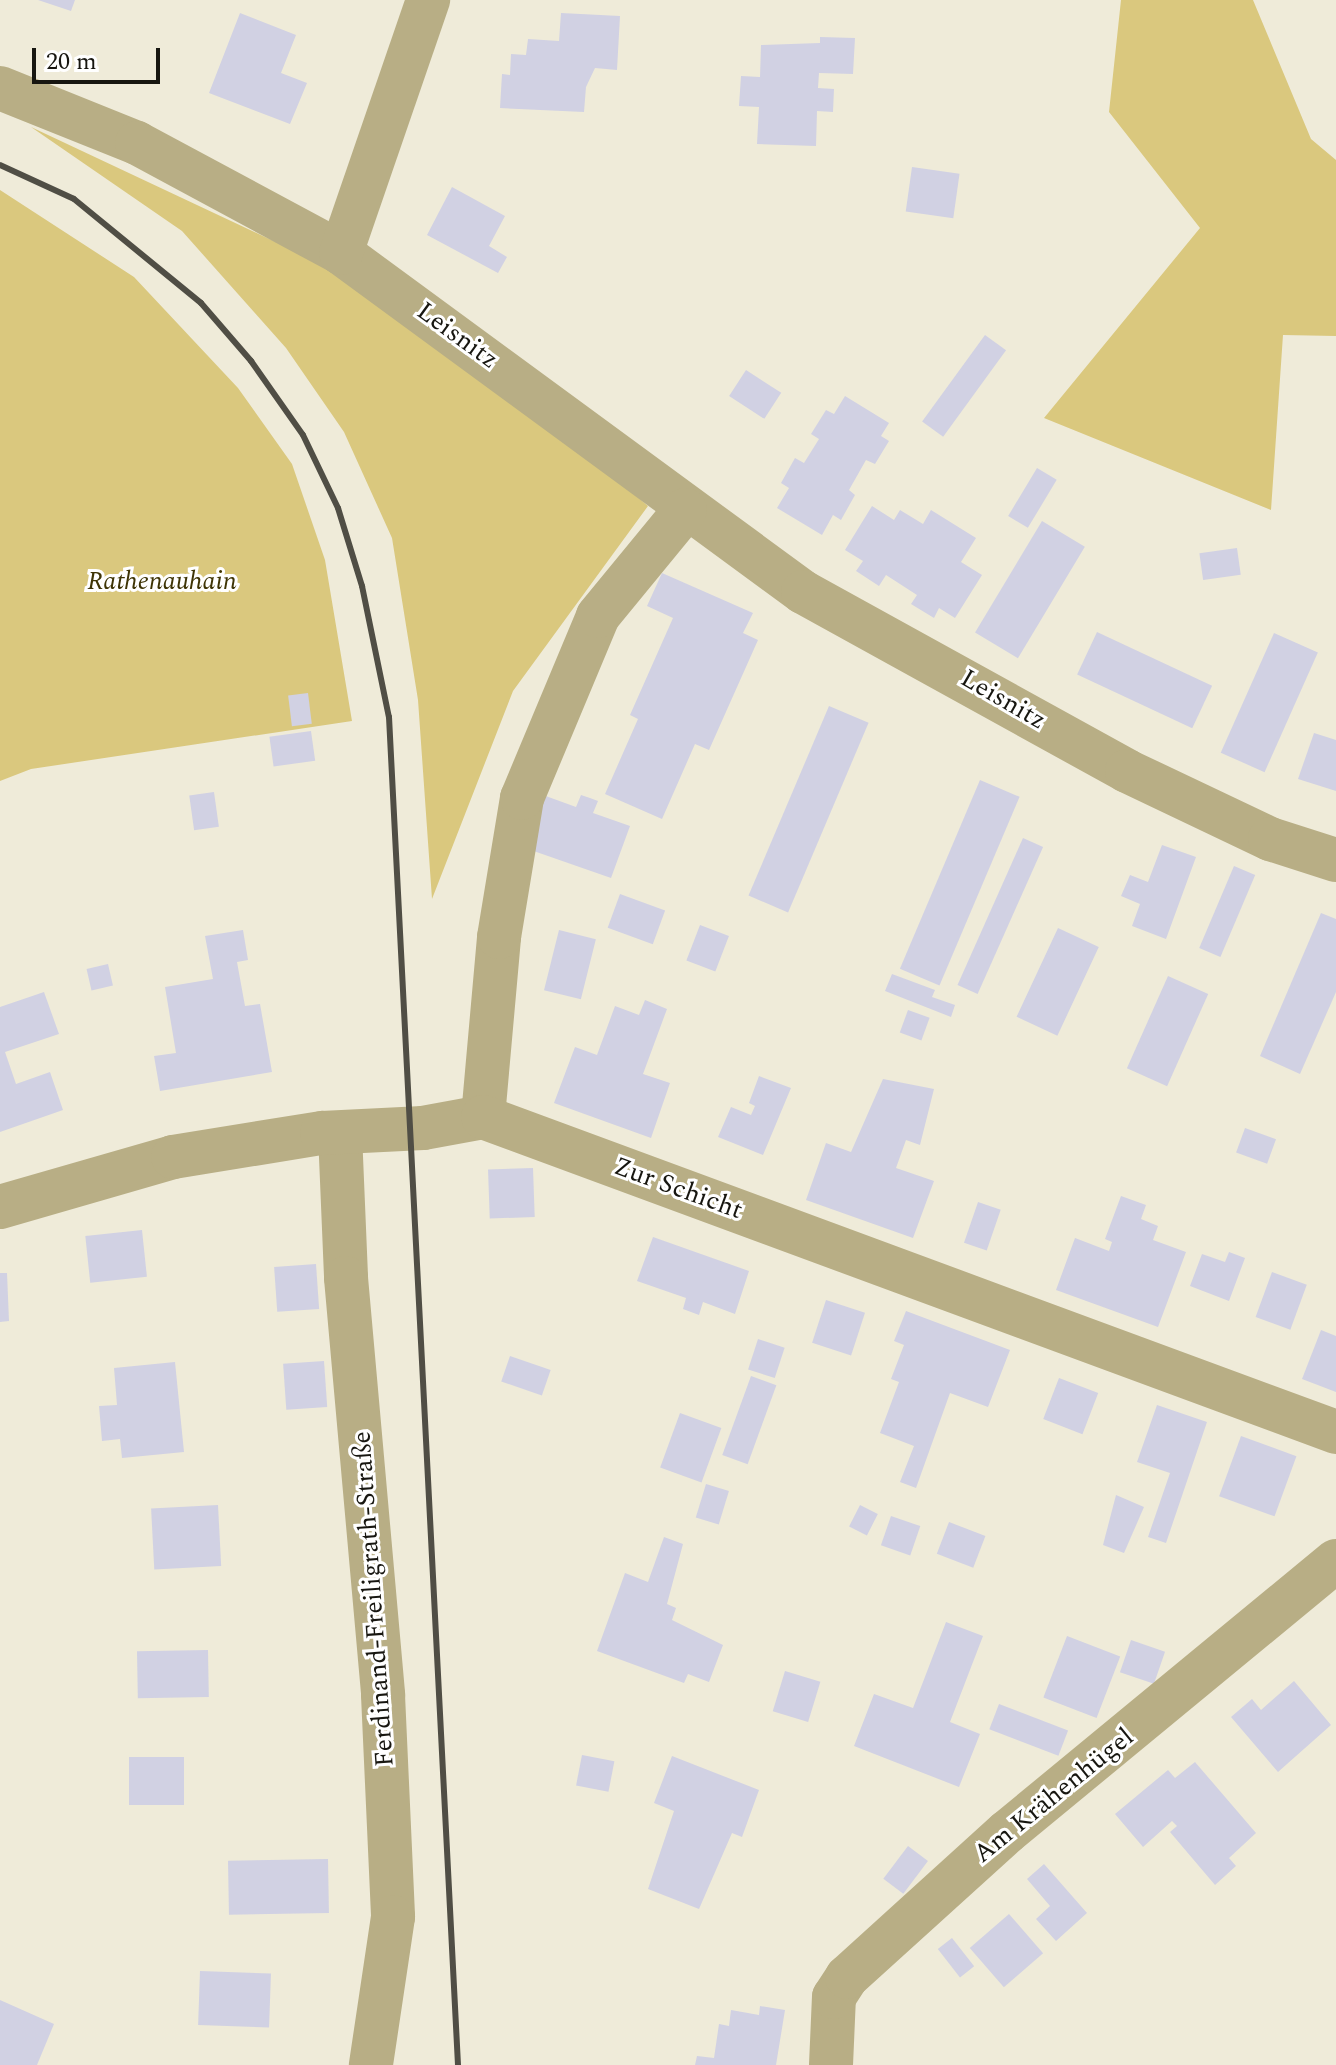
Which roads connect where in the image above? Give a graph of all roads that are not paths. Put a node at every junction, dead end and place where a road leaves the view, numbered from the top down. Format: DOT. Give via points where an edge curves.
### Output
graph roads {
  1 [pos="428,0"];
  2 [pos="0,88"];
  3 [pos="341,253"];
  4 [pos="685,510"];
  5 [pos="1336,860"];
  6 [pos="483,1117"];
  7 [pos="340,1133"];
  8 [pos="0,1207"];
  9 [pos="1336,1432"];
  10 [pos="1336,1561"];
  11 [pos="371,2065"];
  12 [pos="831,2065"];
  1 -- 3 [label="street"];
  2 -- 3 [label="street, Leisnitz" via="137,143"];
  3 -- 4 [label="street, Leisnitz" via="548,401"];
  4 -- 5 [label="street, Leisnitz" via="803,592 1127,771 1270,839"];
  4 -- 6 [label="street" via="598,616 522,798 508,863"];
  6 -- 7 [label="street" via="423,1128"];
  6 -- 9 [label="street, Zur Schicht"];
  7 -- 8 [label="street" via="173,1157"];
  7 -- 11 [label="street, Ferdinand-Freiligrath-Straße" via="346,1278 383,1695 393,1917"];
  10 -- 12 [label="street, Am Krähenhügel" via="1007,1832 867,1957 834,1997"];
}
